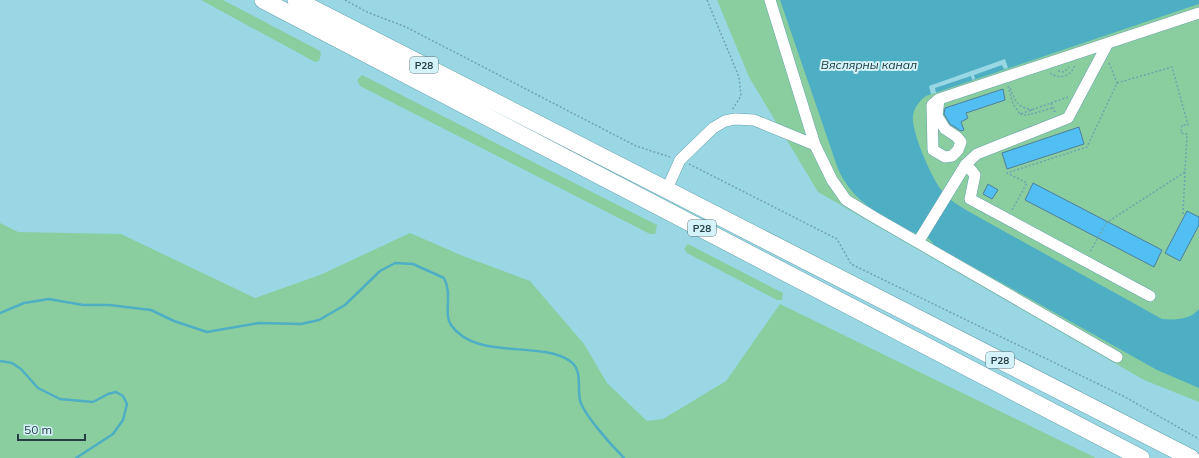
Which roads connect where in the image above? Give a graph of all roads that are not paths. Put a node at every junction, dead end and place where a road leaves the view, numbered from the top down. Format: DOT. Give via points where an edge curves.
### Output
graph roads {
  1 [pos="263,0"];
  2 [pos="296,0"];
  3 [pos="312,0"];
  4 [pos="770,0"];
  5 [pos="1199,13"];
  6 [pos="356,30"];
  7 [pos="1106,46"];
  8 [pos="940,99"];
  9 [pos="815,145"];
  10 [pos="966,164"];
  11 [pos="667,189"];
  12 [pos="918,241"];
  13 [pos="1150,296"];
  14 [pos="1117,357"];
  15 [pos="1141,458"];
  16 [pos="1191,458"];
  1 -- 15 [label="highway, Р28"];
  2 -- 6 [label="highway, Р28"];
  3 -- 6 [label="highway"];
  4 -- 9 [label="lane"];
  5 -- 7 [label="lane"];
  6 -- 11 [label="highway, Р28"];
  7 -- 8 [label="lane"];
  7 -- 10 [label="lane" via="1068,118 977,154"];
  8 -- 8 [label="lane" via="937,116 945,129 960,142 958,150 952,156 944,157 933,150 932,105"];
  9 -- 11 [label="lane" via="754,120 724,121 713,128 680,160"];
  9 -- 12 [label="lane" via="832,180 846,200"];
  10 -- 12 [label="lane"];
  10 -- 13 [label="lane" via="975,175 970,199"];
  11 -- 16 [label="highway, Р28"];
  12 -- 14 [label="lane"];
}
